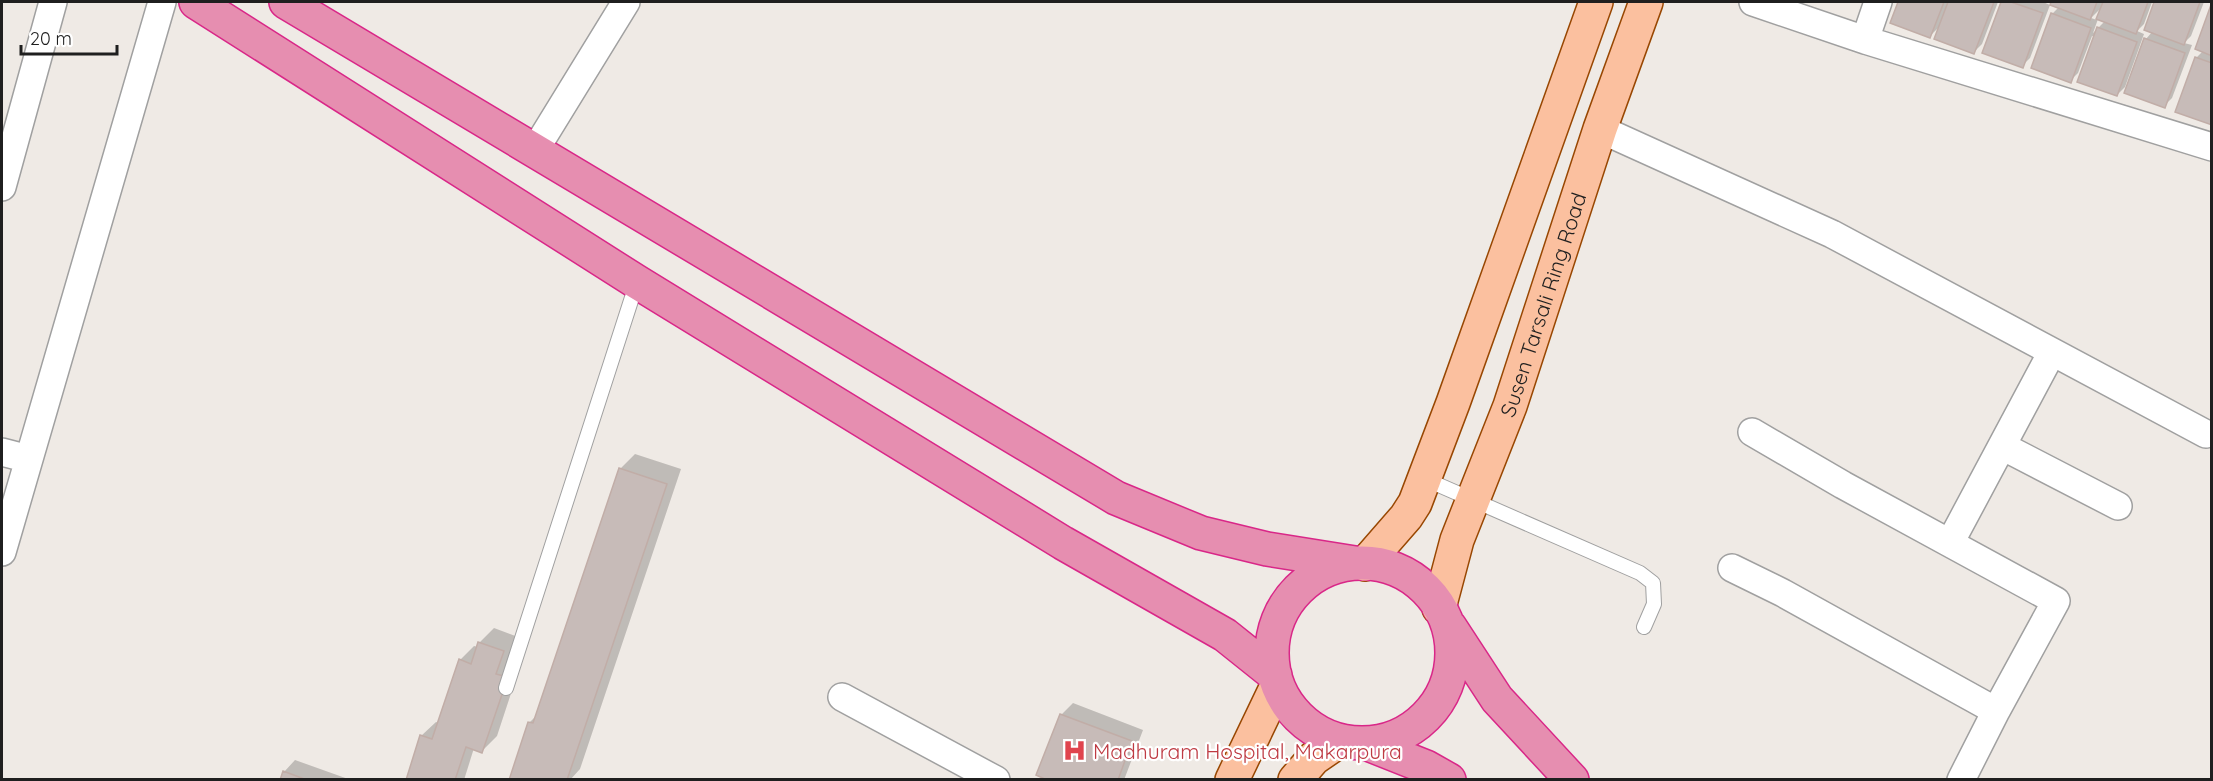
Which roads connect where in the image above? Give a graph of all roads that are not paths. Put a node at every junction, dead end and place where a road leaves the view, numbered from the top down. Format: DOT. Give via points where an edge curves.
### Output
graph roads {
  1 [pos="53,2"];
  2 [pos="162,2"];
  3 [pos="196,2"];
  4 [pos="286,2"];
  5 [pos="626,2"];
  6 [pos="1646,2"];
  7 [pos="1754,2"];
  8 [pos="1878,2"];
  9 [pos="1591,4"];
  10 [pos="1865,40"];
  11 [pos="1600,129"];
  12 [pos="2211,147"];
  13 [pos="535,150"];
  14 [pos="2,187"];
  15 [pos="637,282"];
  16 [pos="2052,352"];
  17 [pos="1752,432"];
  18 [pos="2205,434"];
  19 [pos="2002,446"];
  20 [pos="2,452"];
  21 [pos="29,459"];
  22 [pos="1424,479"];
  23 [pos="1473,499"];
  24 [pos="2118,506"];
  25 [pos="5,525"];
  26 [pos="1950,543"];
  27 [pos="2,552"];
  28 [pos="1360,564"];
  29 [pos="1732,568"];
  30 [pos="1442,614"];
  31 [pos="1644,627"];
  32 [pos="1276,680"];
  33 [pos="507,688"];
  34 [pos="842,697"];
  35 [pos="1996,711"];
  36 [pos="1354,742"];
  37 [pos="996,780"];
  38 [pos="1232,780"];
  39 [pos="1295,780"];
  40 [pos="1449,780"];
  41 [pos="1572,780"];
  42 [pos="1961,780"];
  1 -- 14 [label="street"];
  2 -- 21 [label="street"];
  3 -- 15 [label="highway"];
  4 -- 13 [label="highway"];
  5 -- 13 [label="street"];
  6 -- 11 [label="main road, Susen Tarsali Ring Road"];
  7 -- 10 [label="street"];
  8 -- 10 [label="street"];
  9 -- 22 [label="main road"];
  10 -- 12 [label="street"];
  11 -- 16 [label="street" via="1832,234"];
  11 -- 23 [label="main road, Susen Tarsali Ring Road" via="1510,406"];
  13 -- 28 [label="highway" via="1116,498 1201,533 1267,549"];
  15 -- 32 [label="highway" via="1062,543 1225,635"];
  15 -- 33 [label="lane"];
  16 -- 18 [label="street"];
  16 -- 19 [label="street"];
  17 -- 26 [label="street"];
  19 -- 24 [label="street"];
  19 -- 26 [label="street"];
  20 -- 21 [label="street"];
  21 -- 25 [label="street"];
  22 -- 23 [label="lane"];
  22 -- 28 [label="main road" via="1406,517"];
  23 -- 30 [label="main road, Susen Tarsali Ring Road" via="1457,540"];
  23 -- 31 [label="lane" via="1640,573 1653,583 1654,604"];
  25 -- 27 [label="street"];
  26 -- 35 [label="street" via="2056,601"];
  28 -- 30 [label="highway" via="1383,565 1410,576 1432,596"];
  28 -- 32 [label="highway" via="1328,569 1304,584 1286,605 1274,631 1272,658"];
  29 -- 35 [label="street"];
  30 -- 36 [label="highway" via="1452,648 1449,676 1438,702 1419,723 1395,737"];
  30 -- 41 [label="highway" via="1497,699"];
  32 -- 36 [label="highway" via="1292,710 1313,729"];
  32 -- 38 [label="main road"];
  34 -- 37 [label="street"];
  35 -- 42 [label="street"];
  36 -- 39 [label="main road" via="1314,758"];
  36 -- 40 [label="highway" via="1426,767"];
}
